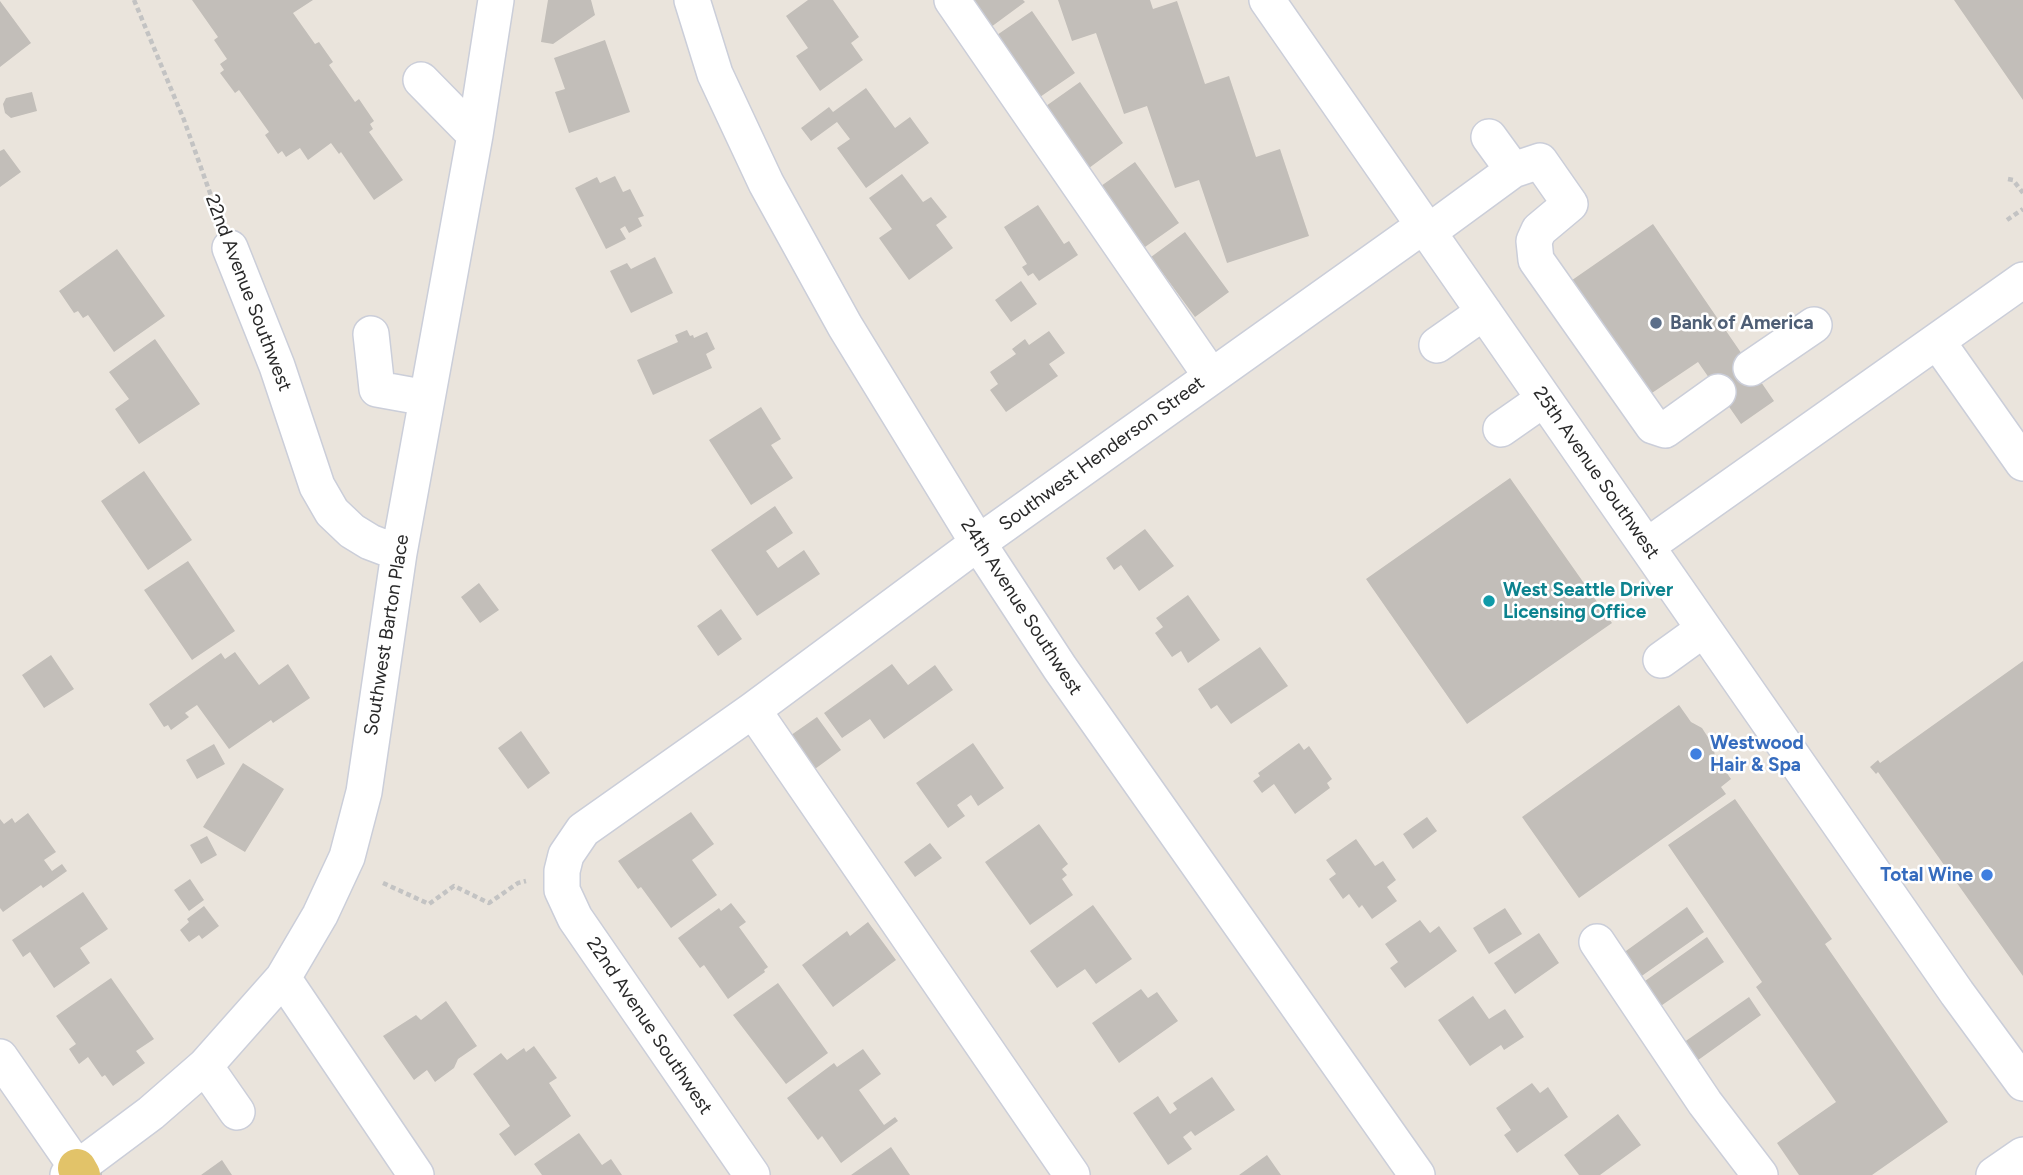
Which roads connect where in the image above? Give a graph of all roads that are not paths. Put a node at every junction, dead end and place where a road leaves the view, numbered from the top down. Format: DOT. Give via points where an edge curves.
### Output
graph roads {
  1 [pos="496,0"];
  2 [pos="692,0"];
  3 [pos="952,0"];
  4 [pos="1267,0"];
  5 [pos="421,80"];
  6 [pos="475,135"];
  7 [pos="1489,137"];
  8 [pos="1527,166"];
  9 [pos="1425,229"];
  10 [pos="230,248"];
  11 [pos="2023,280"];
  12 [pos="1484,312"];
  13 [pos="1814,325"];
  14 [pos="371,334"];
  15 [pos="1937,341"];
  16 [pos="1437,345"];
  17 [pos="1751,368"];
  18 [pos="1211,376"];
  19 [pos="1718,391"];
  20 [pos="427,398"];
  21 [pos="1544,399"];
  22 [pos="1501,429"];
  23 [pos="2023,463"];
  24 [pos="978,543"];
  25 [pos="1647,546"];
  26 [pos="399,553"];
  27 [pos="1704,629"];
  28 [pos="1661,660"];
  29 [pos="753,710"];
  30 [pos="546,876"];
  31 [pos="1597,942"];
  32 [pos="283,978"];
  33 [pos="0,1057"];
  34 [pos="205,1066"];
  35 [pos="2023,1083"];
  36 [pos="237,1112"];
  37 [pos="2023,1155"];
  38 [pos="75,1173"];
  39 [pos="416,1175"];
  40 [pos="752,1175"];
  41 [pos="1072,1175"];
  42 [pos="1417,1175"];
  43 [pos="1760,1175"];
  44 [pos="1994,1175"];
  1 -- 6 [label="street, Southwest Barton Place"];
  2 -- 24 [label="street, 24th Avenue Southwest" via="715,74 766,183 845,326"];
  3 -- 18 [label="street"];
  4 -- 9 [label="street, 25th Avenue Southwest"];
  5 -- 6 [label="street"];
  6 -- 20 [label="street, Southwest Barton Place"];
  7 -- 8 [label="street"];
  8 -- 9 [label="street, Southwest Henderson Street"];
  8 -- 19 [label="street" via="1570,204 1539,230 1534,240 1536,260 1653,426 1665,430"];
  9 -- 12 [label="street, 25th Avenue Southwest"];
  9 -- 18 [label="street, Southwest Henderson Street"];
  10 -- 26 [label="street, 22nd Avenue Southwest" via="277,366 317,486 332,512 352,531"];
  11 -- 15 [label="street"];
  12 -- 16 [label="street"];
  12 -- 21 [label="street, 25th Avenue Southwest"];
  13 -- 17 [label="street"];
  14 -- 20 [label="street" via="377,389"];
  15 -- 23 [label="street"];
  15 -- 25 [label="street"];
  18 -- 24 [label="street, Southwest Henderson Street"];
  20 -- 26 [label="street, Southwest Barton Place"];
  21 -- 22 [label="street"];
  21 -- 25 [label="street, 25th Avenue Southwest"];
  24 -- 29 [label="street, Southwest Henderson Street"];
  24 -- 42 [label="street, 24th Avenue Southwest" via="1060,668"];
  25 -- 27 [label="street, 25th Avenue Southwest"];
  26 -- 32 [label="street, Southwest Barton Place" via="364,792 347,857"];
  27 -- 28 [label="street"];
  27 -- 35 [label="street, 25th Avenue Southwest"];
  29 -- 30 [label="street, Southwest Henderson Street" via="583,830"];
  29 -- 41 [label="street"];
  30 -- 40 [label="street, 22nd Avenue Southwest" via="562,890 575,918"];
  31 -- 43 [label="street" via="1705,1103"];
  32 -- 34 [label="street, Southwest Barton Place"];
  32 -- 39 [label="street"];
  33 -- 38 [label="street"];
  34 -- 36 [label="street"];
  34 -- 38 [label="street, Southwest Barton Place"];
  37 -- 44 [label="street"];
}
